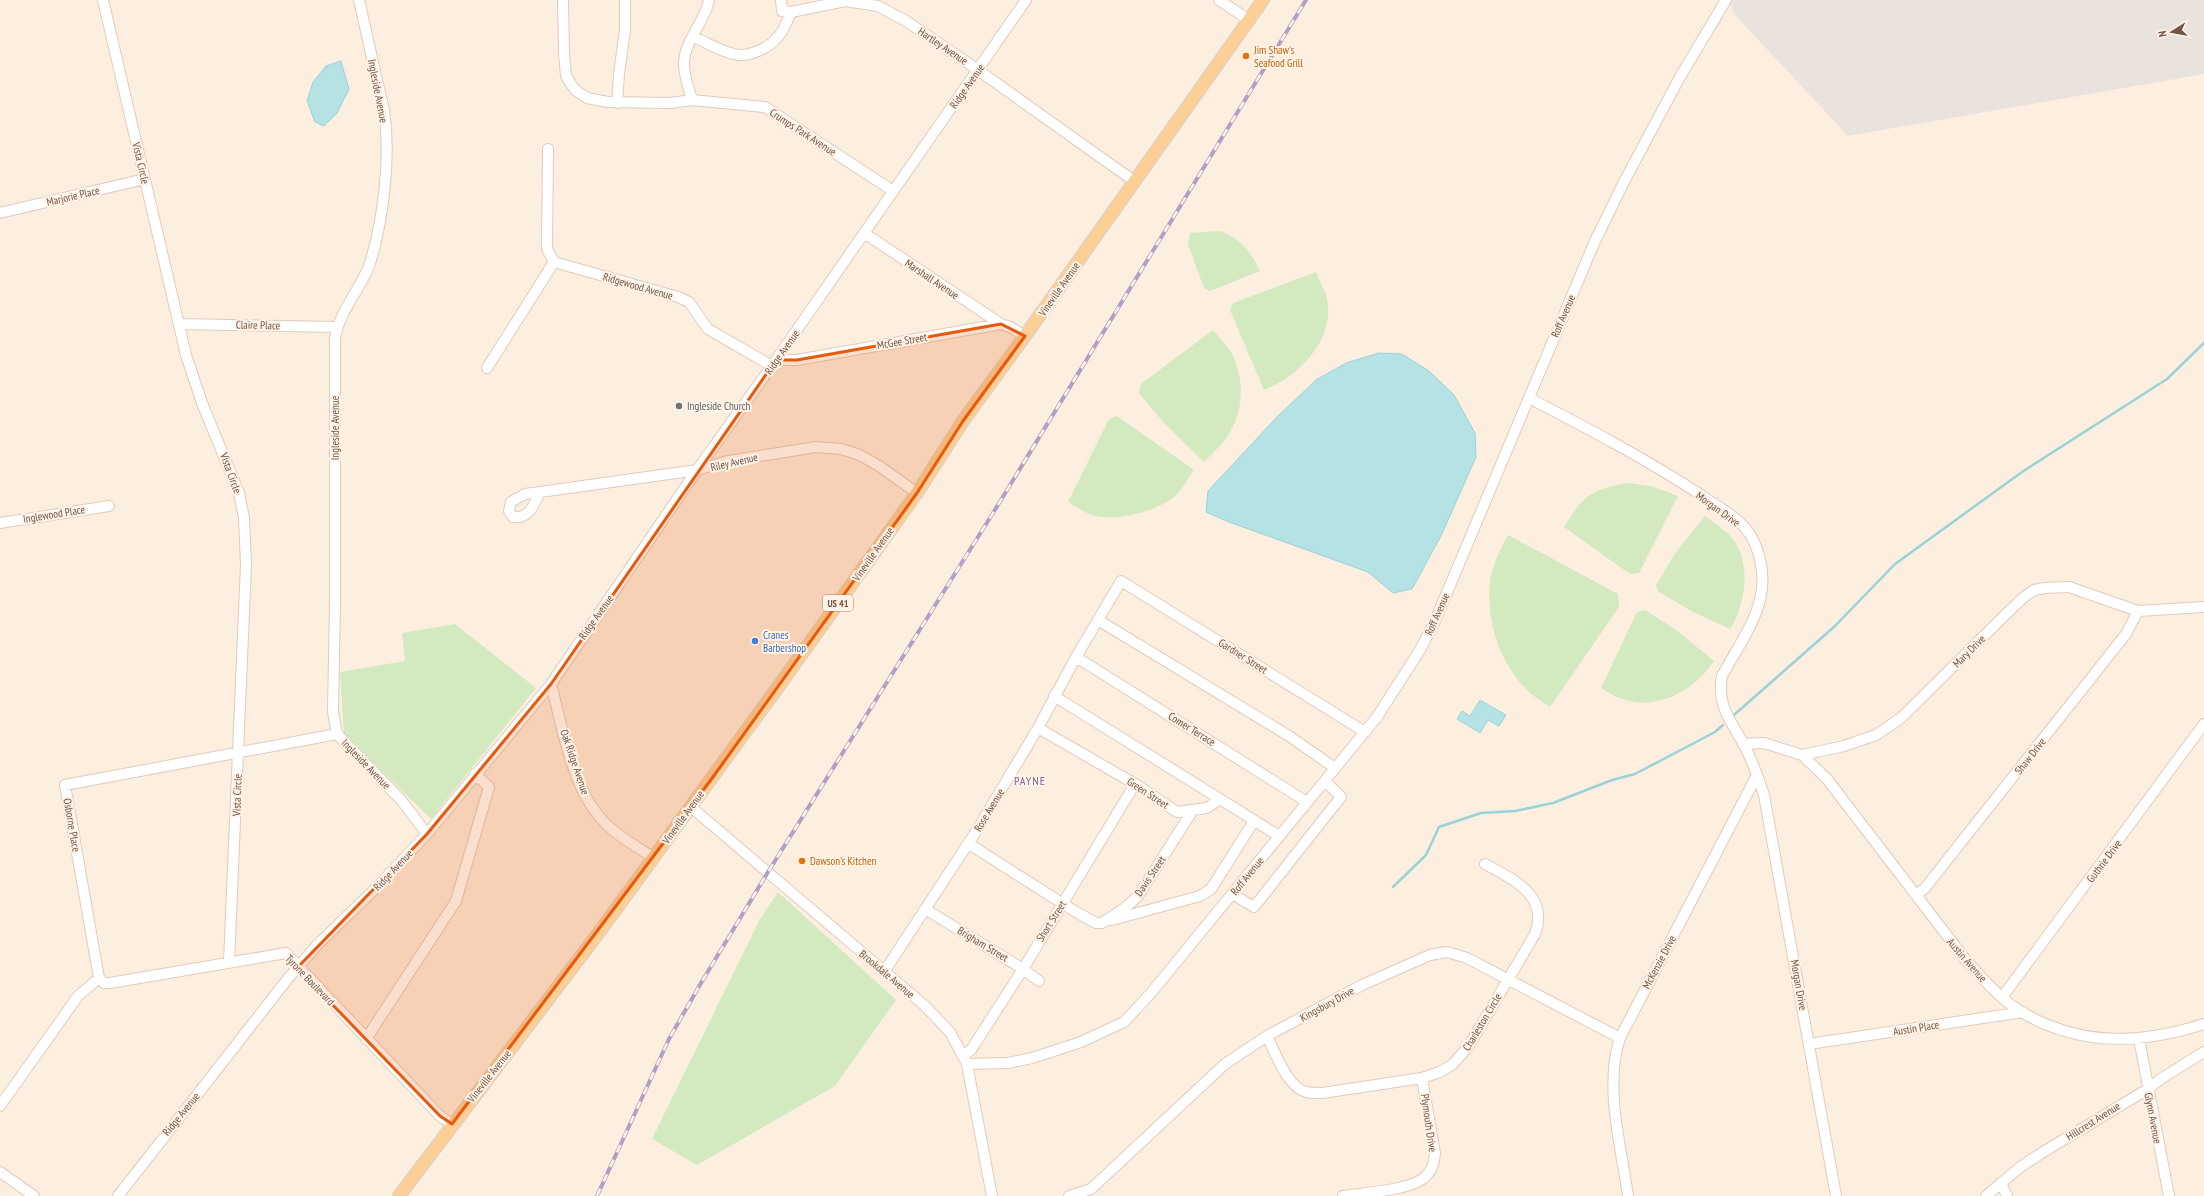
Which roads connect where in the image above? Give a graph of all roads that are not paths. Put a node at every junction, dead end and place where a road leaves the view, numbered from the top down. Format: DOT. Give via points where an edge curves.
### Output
graph roads {
  1 [pos="103,0"];
  2 [pos="359,0"];
  3 [pos="562,0"];
  4 [pos="625,0"];
  5 [pos="709,0"];
  6 [pos="781,0"];
  7 [pos="1026,0"];
  8 [pos="1219,0"];
  9 [pos="1263,0"];
  10 [pos="1726,0"];
  11 [pos="791,12"];
  12 [pos="1248,20"];
  13 [pos="693,37"];
  14 [pos="978,70"];
  15 [pos="692,100"];
  16 [pos="617,103"];
  17 [pos="548,149"];
  18 [pos="145,179"];
  19 [pos="1134,181"];
  20 [pos="893,191"];
  21 [pos="0,213"];
  22 [pos="864,233"];
  23 [pos="554,262"];
  24 [pos="180,324"];
  25 [pos="1001,324"];
  26 [pos="337,327"];
  27 [pos="1025,336"];
  28 [pos="774,363"];
  29 [pos="487,368"];
  30 [pos="1529,398"];
  31 [pos="697,470"];
  32 [pos="540,492"];
  33 [pos="917,493"];
  34 [pos="109,506"];
  35 [pos="0,523"];
  36 [pos="1121,581"];
  37 [pos="2204,607"];
  38 [pos="2138,611"];
  39 [pos="1098,620"];
  40 [pos="1076,658"];
  41 [pos="551,684"];
  42 [pos="1054,696"];
  43 [pos="2204,724"];
  44 [pos="1038,728"];
  45 [pos="1365,732"];
  46 [pos="337,734"];
  47 [pos="1743,744"];
  48 [pos="238,754"];
  49 [pos="1802,755"];
  50 [pos="1335,768"];
  51 [pos="475,774"];
  52 [pos="1758,775"];
  53 [pos="1325,781"];
  54 [pos="1135,784"];
  55 [pos="1220,799"];
  56 [pos="1307,802"];
  57 [pos="691,807"];
  58 [pos="1193,810"];
  59 [pos="1254,821"];
  60 [pos="427,834"];
  61 [pos="1279,836"];
  62 [pos="969,844"];
  63 [pos="654,858"];
  64 [pos="1485,864"];
  65 [pos="1232,894"];
  66 [pos="1916,895"];
  67 [pos="1063,902"];
  68 [pos="925,909"];
  69 [pos="1102,922"];
  70 [pos="229,962"];
  71 [pos="298,968"];
  72 [pos="1023,968"];
  73 [pos="884,972"];
  74 [pos="99,978"];
  75 [pos="1508,979"];
  76 [pos="1039,981"];
  77 [pos="2003,996"];
  78 [pos="2022,1012"];
  79 [pos="2204,1024"];
  80 [pos="1267,1036"];
  81 [pos="1620,1038"];
  82 [pos="366,1039"];
  83 [pos="2139,1039"];
  84 [pos="1809,1044"];
  85 [pos="2204,1052"];
  86 [pos="965,1059"];
  87 [pos="1422,1078"];
  88 [pos="2148,1089"];
  89 [pos="0,1106"];
  90 [pos="452,1124"];
  91 [pos="0,1172"];
  92 [pos="2001,1182"];
  93 [pos="1094,1192"];
  94 [pos="34,1196"];
  95 [pos="118,1196"];
  96 [pos="399,1196"];
  97 [pos="992,1196"];
  98 [pos="1069,1196"];
  99 [pos="1343,1196"];
  100 [pos="1628,1196"];
  101 [pos="1836,1196"];
  102 [pos="1986,1196"];
  103 [pos="2007,1196"];
  104 [pos="2169,1196"];
  1 -- 18 [label="street, Vista Circle"];
  2 -- 26 [label="street, Ingleside Avenue" via="385,118 387,161 380,217 370,262 363,282 342,313"];
  3 -- 16 [label="street, Crumps Park Avenue" via="564,65 568,81 575,90 587,98"];
  4 -- 16 [label="street" via="625,30"];
  5 -- 13 [label="street" via="704,17"];
  6 -- 11 [label="street" via="782,11"];
  7 -- 14 [label="street, Ridge Avenue"];
  8 -- 12 [label="street"];
  9 -- 12 [label="main road, Vineville Avenue / US 41"];
  10 -- 30 [label="street, Roff Avenue" via="1680,77 1626,178 1595,241"];
  11 -- 13 [label="street" via="785,28 777,38 762,49 746,55 733,54"];
  11 -- 14 [label="street, Hartley Avenue" via="845,1 878,6 906,21"];
  12 -- 19 [label="main road, Vineville Avenue / US 41"];
  13 -- 15 [label="street" via="684,64"];
  14 -- 19 [label="street, Hartley Avenue"];
  14 -- 20 [label="street, Ridge Avenue"];
  15 -- 16 [label="street, Crumps Park Avenue" via="671,103"];
  15 -- 20 [label="street, Crumps Park Avenue" via="765,107"];
  17 -- 23 [label="street" via="547,249"];
  18 -- 21 [label="street, Marjorie Place"];
  18 -- 24 [label="street, Vista Circle"];
  19 -- 27 [label="main road, Vineville Avenue / US 41"];
  20 -- 22 [label="street, Ridge Avenue"];
  22 -- 25 [label="street, Marshall Avenue"];
  22 -- 28 [label="street, Ridge Avenue"];
  23 -- 28 [label="street, Ridgewood Avenue" via="689,302 708,329"];
  23 -- 29 [label="street"];
  24 -- 26 [label="street, Claire Place"];
  24 -- 48 [label="street, Vista Circle" via="192,376 233,476 244,518 246,565"];
  25 -- 27 [label="street"];
  25 -- 28 [label="street, McGee Street"];
  26 -- 46 [label="street, Ingleside Avenue" via="333,712"];
  27 -- 33 [label="main road, Vineville Avenue / US 41" via="963,420"];
  28 -- 31 [label="street, Ridge Avenue"];
  30 -- 45 [label="street, Roff Avenue" via="1428,634 1401,681"];
  30 -- 47 [label="street, Morgan Drive" via="1631,451 1732,516 1748,532 1761,566 1761,598 1757,611 1722,676 1720,686 1726,717"];
  31 -- 32 [label="street, Riley Avenue"];
  31 -- 33 [label="street, Riley Avenue" via="728,461 816,447 841,449 875,463"];
  31 -- 41 [label="street, Ridge Avenue"];
  33 -- 57 [label="main road, Vineville Avenue / US 41"];
  34 -- 35 [label="street, Inglewood Place"];
  36 -- 39 [label="street, Rose Avenue"];
  36 -- 45 [label="street, Gardner Street"];
  37 -- 38 [label="street, Mary Drive"];
  38 -- 49 [label="street, Mary Drive" via="2069,587 2034,590 1889,728 1859,742"];
  38 -- 66 [label="street, Shaw Drive" via="2126,634 1930,882"];
  39 -- 40 [label="street, Rose Avenue"];
  39 -- 50 [label="street" via="1289,736"];
  40 -- 42 [label="street, Rose Avenue"];
  40 -- 56 [label="street, Comer Terrace"];
  41 -- 51 [label="street, Ridge Avenue"];
  41 -- 63 [label="street, Oak Ridge Avenue" via="573,763 588,800 606,824"];
  42 -- 44 [label="street, Rose Avenue"];
  42 -- 55 [label="street"];
  43 -- 77 [label="street, Guthrie Drive"];
  44 -- 54 [label="street, Green Street"];
  44 -- 62 [label="street, Rose Avenue"];
  45 -- 50 [label="street, Roff Avenue"];
  46 -- 48 [label="street, Osborne Place"];
  46 -- 60 [label="street, Ingleside Avenue" via="402,801"];
  47 -- 49 [label="street" via="1764,743"];
  47 -- 52 [label="street"];
  48 -- 70 [label="street, Vista Circle"];
  48 -- 74 [label="street, Osborne Place" via="65,785"];
  49 -- 66 [label="street, Austin Avenue" via="1828,779"];
  50 -- 53 [label="street, Roff Avenue"];
  51 -- 60 [label="street, Ridge Avenue"];
  51 -- 82 [label="street" via="490,787 456,901"];
  52 -- 81 [label="street, McKenzie Drive"];
  52 -- 84 [label="street, Morgan Drive"];
  53 -- 56 [label="street, Roff Avenue"];
  53 -- 65 [label="street" via="1342,797 1254,907"];
  54 -- 58 [label="street, Green Street" via="1177,812"];
  54 -- 67 [label="street, Short Street"];
  55 -- 58 [label="street, Green Street" via="1207,808"];
  55 -- 59 [label="street"];
  56 -- 61 [label="street, Roff Avenue"];
  57 -- 63 [label="main road, Vineville Avenue / US 41"];
  57 -- 73 [label="street, Brookdale Avenue"];
  58 -- 69 [label="street, Davis Street" via="1138,896 1126,908"];
  59 -- 61 [label="street"];
  59 -- 69 [label="street" via="1211,890 1200,896"];
  60 -- 71 [label="street, Ridge Avenue" via="318,944"];
  61 -- 65 [label="street, Roff Avenue"];
  62 -- 67 [label="street"];
  62 -- 68 [label="street, Rose Avenue"];
  63 -- 90 [label="main road, Vineville Avenue / US 41"];
  64 -- 75 [label="street, Charleston Circle" via="1524,887 1538,908 1539,925"];
  65 -- 86 [label="street, Roff Avenue" via="1124,1022 1081,1042 1032,1058 1008,1063"];
  66 -- 77 [label="street, Austin Avenue" via="1965,959"];
  67 -- 69 [label="street" via="1096,923"];
  67 -- 72 [label="street, Short Street"];
  68 -- 72 [label="street, Brigham Street"];
  68 -- 73 [label="street, Rose Avenue"];
  70 -- 71 [label="street, Tyrone Boulevard" via="286,953"];
  70 -- 74 [label="street, Tyrone Boulevard" via="110,983 104,983"];
  71 -- 82 [label="street, Tyrone Boulevard"];
  71 -- 95 [label="street, Ridge Avenue"];
  72 -- 76 [label="street, Brigham Street"];
  72 -- 86 [label="street, Short Street"];
  73 -- 86 [label="street, Brookdale Avenue" via="944,1024"];
  74 -- 89 [label="street" via="78,996"];
  75 -- 80 [label="street, Kingsbury Drive" via="1457,954 1435,954 1362,985"];
  75 -- 81 [label="street, Kingsbury Drive"];
  75 -- 87 [label="street, Charleston Circle" via="1463,1055 1440,1072"];
  77 -- 78 [label="street, Austin Avenue"];
  78 -- 83 [label="street, Austin Avenue" via="2071,1032 2118,1039"];
  78 -- 84 [label="street, Austin Place"];
  79 -- 83 [label="street, Austin Avenue" via="2175,1033"];
  80 -- 87 [label="street, Charleston Circle" via="1286,1074 1294,1085 1306,1092 1322,1093"];
  80 -- 93 [label="street, Kingsbury Drive" via="1225,1064"];
  81 -- 100 [label="street, McKenzie Drive" via="1613,1062 1612,1078"];
  82 -- 90 [label="street, Tyrone Boulevard" via="440,1116"];
  83 -- 88 [label="street, Glynn Avenue"];
  84 -- 101 [label="street, Morgan Drive"];
  85 -- 88 [label="street, Hillcrest Avenue"];
  86 -- 97 [label="street, Brookdale Avenue"];
  87 -- 99 [label="street, Plymouth Drive" via="1435,1153 1431,1170 1426,1177 1411,1185"];
  88 -- 92 [label="street, Hillcrest Avenue" via="2040,1154"];
  88 -- 104 [label="street, Glynn Avenue"];
  90 -- 96 [label="main road, Vineville Avenue / US 41"];
  91 -- 94 [label="street"];
  92 -- 102 [label="street, Hillcrest Avenue"];
  92 -- 103 [label="street"];
  93 -- 98 [label="street, Kingsbury Drive"];
}
